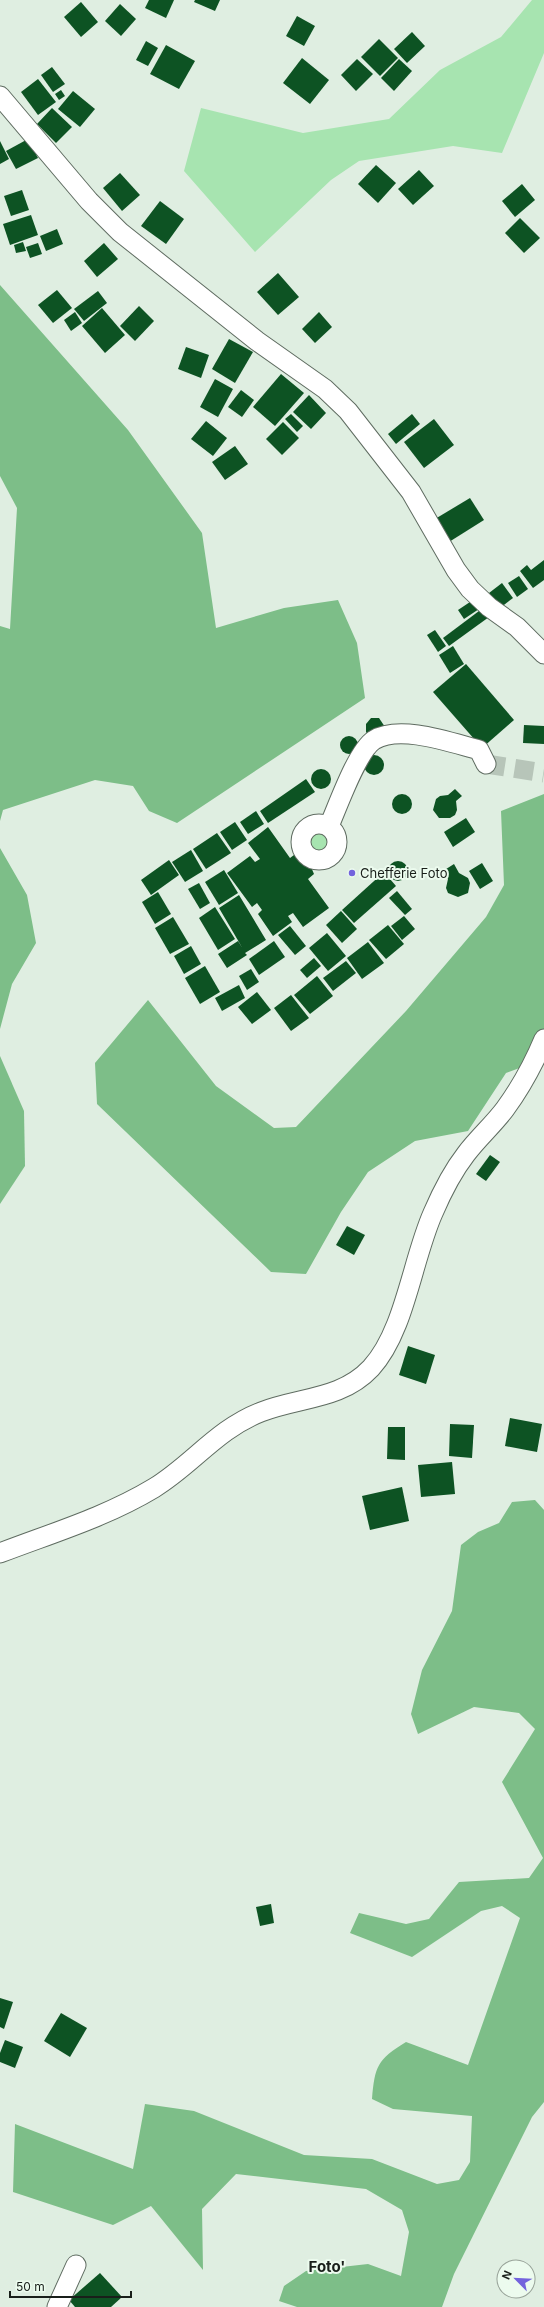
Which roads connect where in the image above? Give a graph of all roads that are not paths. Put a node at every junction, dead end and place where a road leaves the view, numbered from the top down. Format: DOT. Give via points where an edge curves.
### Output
graph roads {
  1 [pos="0,96"];
  2 [pos="544,654"];
  3 [pos="486,764"];
  4 [pos="329,826"];
  5 [pos="544,1039"];
  6 [pos="0,1553"];
  7 [pos="76,2265"];
  8 [pos="56,2307"];
  1 -- 2 [label="street" via="89,201 120,232 257,341 325,389 348,411 411,492 456,570 470,588 489,607 517,627"];
  3 -- 4 [label="street" via="479,750 419,735 395,734 375,739 361,755"];
  5 -- 6 [label="street" via="535,1061 505,1108 466,1154 449,1179 432,1215 394,1328 384,1351 370,1368 352,1384 328,1395 261,1412 220,1434 156,1487 106,1514"];
  7 -- 8 [label="street"];
}
